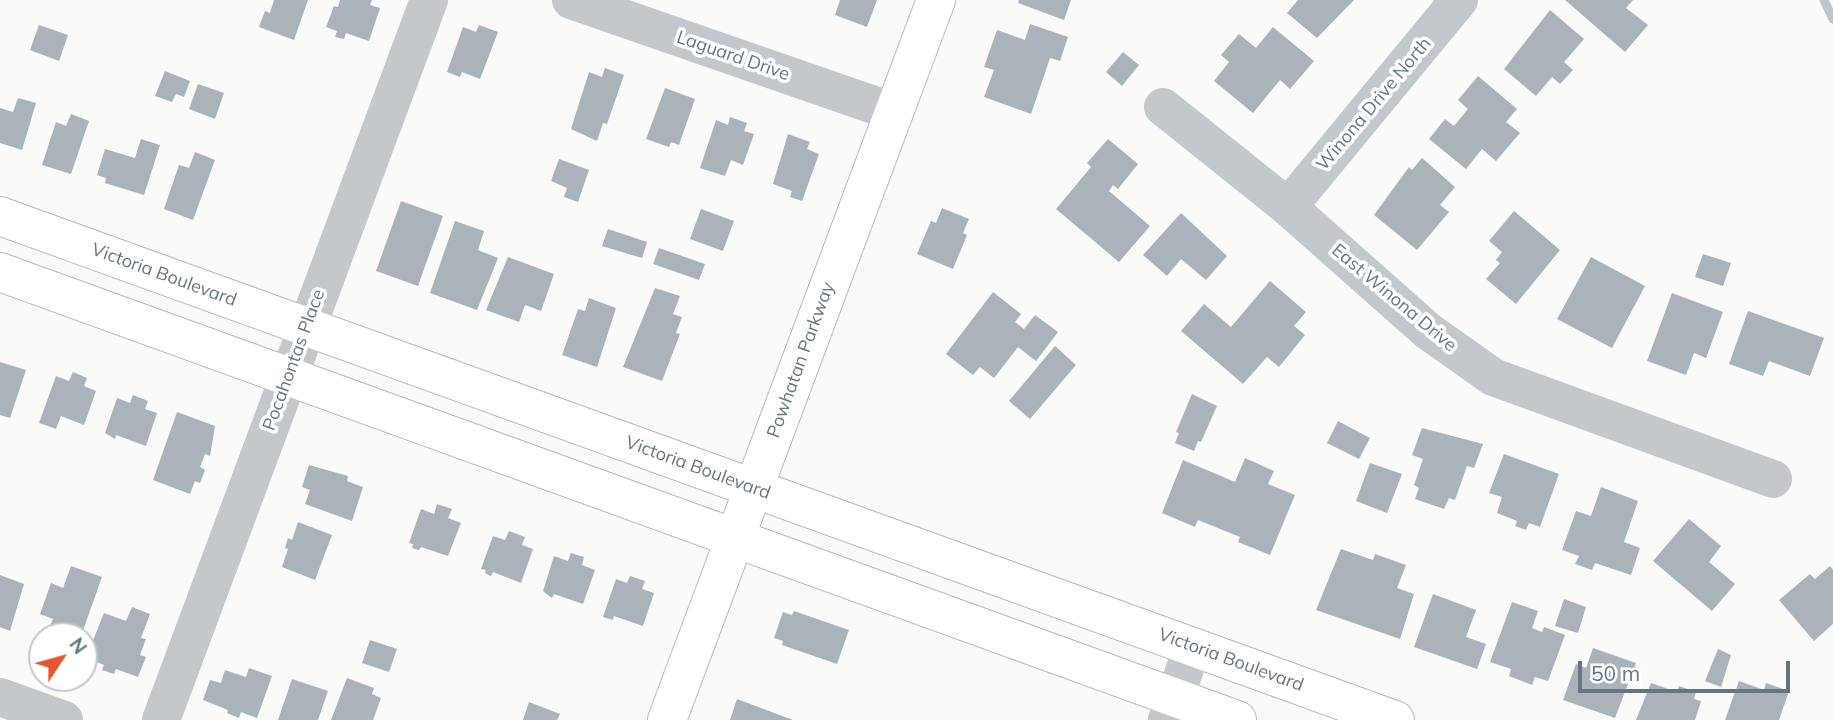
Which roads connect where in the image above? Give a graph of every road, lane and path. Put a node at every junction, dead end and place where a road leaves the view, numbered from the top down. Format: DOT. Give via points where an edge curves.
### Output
graph roads {
  1 [pos="429,0"];
  2 [pos="572,0"];
  3 [pos="936,0"];
  4 [pos="1459,0"];
  5 [pos="1163,107"];
  6 [pos="894,112"];
  7 [pos="1288,207"];
  8 [pos="0,216"];
  9 [pos="0,272"];
  10 [pos="306,327"];
  11 [pos="288,376"];
  12 [pos="1773,480"];
  13 [pos="754,488"];
  14 [pos="736,538"];
  15 [pos="1193,646"];
  16 [pos="0,697"];
  17 [pos="1171,709"];
  18 [pos="64,720"];
  19 [pos="161,720"];
  20 [pos="667,720"];
  21 [pos="1237,720"];
  22 [pos="1395,720"];
  1 -- 10 [label="street, Pocahontas Place"];
  2 -- 6 [label="street, Laguard Drive"];
  3 -- 6 [label="main road, Powhatan Parkway"];
  4 -- 7 [label="street, Winona Drive North"];
  5 -- 7 [label="street, East Winona Drive"];
  6 -- 13 [label="main road, Powhatan Parkway"];
  7 -- 12 [label="street, East Winona Drive" via="1428,331 1493,377"];
  8 -- 10 [label="main road, Victoria Boulevard"];
  9 -- 11 [label="main road"];
  10 -- 11 [label="street, Pocahontas Place"];
  10 -- 13 [label="main road, Victoria Boulevard"];
  11 -- 14 [label="main road"];
  11 -- 19 [label="street, Pocahontas Place"];
  13 -- 14 [label="main road, Powhatan Parkway"];
  13 -- 15 [label="main road, Victoria Boulevard"];
  14 -- 17 [label="main road"];
  14 -- 20 [label="main road, Powhatan Parkway"];
  15 -- 17 [label="street"];
  15 -- 22 [label="main road, Victoria Boulevard"];
  16 -- 18 [label="street"];
  17 -- 21 [label="main road"];
}
